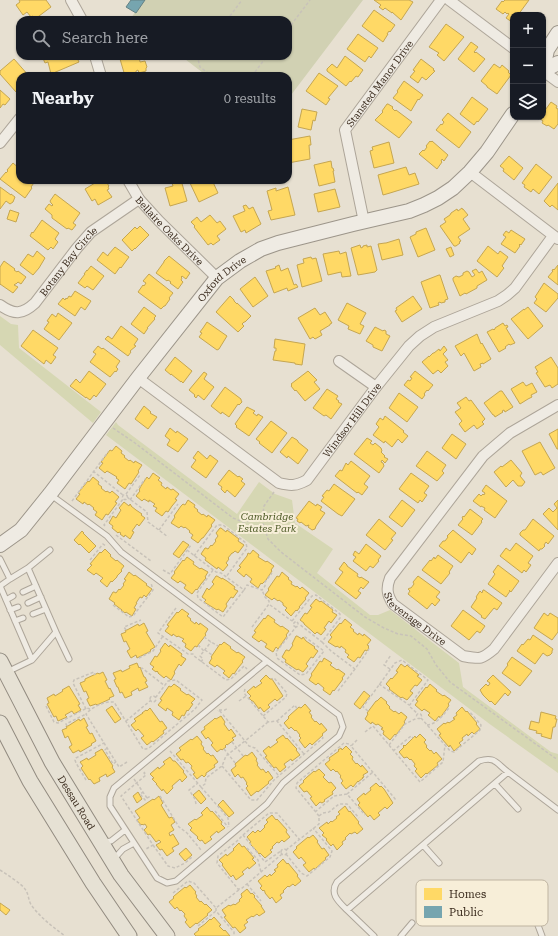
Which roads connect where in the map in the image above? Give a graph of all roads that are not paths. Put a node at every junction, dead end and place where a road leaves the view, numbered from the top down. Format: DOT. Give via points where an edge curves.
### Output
graph roads {
  1 [pos="71,0"];
  2 [pos="441,0"];
  3 [pos="449,0"];
  4 [pos="80,16"];
  5 [pos="558,33"];
  6 [pos="510,46"];
  7 [pos="546,55"];
  8 [pos="97,60"];
  9 [pos="558,63"];
  10 [pos="546,69"];
  11 [pos="100,72"];
  12 [pos="546,73"];
  13 [pos="558,82"];
  14 [pos="510,118"];
  15 [pos="16,123"];
  16 [pos="0,144"];
  17 [pos="470,172"];
  18 [pos="130,184"];
  19 [pos="138,199"];
  20 [pos="364,222"];
  21 [pos="556,238"];
  22 [pos="217,278"];
  23 [pos="0,305"];
  24 [pos="339,361"];
  25 [pos="138,378"];
  26 [pos="376,387"];
  27 [pos="558,406"];
  28 [pos="50,494"];
  29 [pos="0,545"];
  30 [pos="50,550"];
  31 [pos="0,559"];
  32 [pos="558,563"];
  33 [pos="28,568"];
  34 [pos="10,579"];
  35 [pos="36,586"];
  36 [pos="23,592"];
  37 [pos="13,596"];
  38 [pos="41,597"];
  39 [pos="6,600"];
  40 [pos="28,603"];
  41 [pos="18,607"];
  42 [pos="46,609"];
  43 [pos="10,610"];
  44 [pos="33,614"];
  45 [pos="23,618"];
  46 [pos="15,621"];
  47 [pos="56,632"];
  48 [pos="32,660"];
  49 [pos="69,660"];
  50 [pos="267,661"];
  51 [pos="3,667"];
  52 [pos="0,723"];
  53 [pos="508,772"];
  54 [pos="495,784"];
  55 [pos="518,809"];
  56 [pos="558,810"];
  57 [pos="125,830"];
  58 [pos="101,843"];
  59 [pos="134,843"];
  60 [pos="423,845"];
  61 [pos="113,861"];
  62 [pos="439,863"];
  63 [pos="347,910"];
  64 [pos="412,923"];
  65 [pos="538,926"];
  66 [pos="130,936"];
  67 [pos="167,936"];
  68 [pos="374,936"];
  69 [pos="401,936"];
  70 [pos="542,936"];
  1 -- 4 [label="street"];
  2 -- 20 [label="street, Stansted Manor Drive" via="345,130"];
  3 -- 6 [label="street"];
  5 -- 7 [label="street"];
  8 -- 11 [label="street"];
  9 -- 10 [label="street"];
  12 -- 13 [label="street"];
  14 -- 17 [label="street, Oxford Drive"];
  15 -- 16 [label="street"];
  17 -- 20 [label="street, Oxford Drive" via="453,188 424,205"];
  17 -- 21 [label="street"];
  18 -- 19 [label="street, Bellaire Oaks Drive"];
  19 -- 22 [label="street, Bellaire Oaks Drive"];
  19 -- 23 [label="street, Botany Bay Circle" via="91,232 29,308 16,313"];
  20 -- 22 [label="street, Oxford Drive" via="261,249"];
  21 -- 26 [label="street, Windsor Hill Drive" via="507,295 498,302 420,336"];
  22 -- 25 [label="street, Oxford Drive"];
  24 -- 26 [label="street"];
  25 -- 26 [label="street, Windsor Hill Drive" via="279,483 289,485 307,480"];
  25 -- 28 [label="street, Oxford Drive"];
  27 -- 32 [label="street, Stevenage Drive" via="510,433 483,456 390,578 389,599 463,656 485,657 494,649"];
  28 -- 29 [label="street, Oxford Drive" via="21,530"];
  28 -- 50 [label="lane" via="107,536 122,552"];
  30 -- 33 [label="lane"];
  31 -- 34 [label="lane"];
  33 -- 34 [label="lane"];
  33 -- 35 [label="lane"];
  34 -- 39 [label="lane" via="0,586"];
  35 -- 36 [label="lane"];
  35 -- 38 [label="lane"];
  37 -- 39 [label="lane"];
  38 -- 40 [label="lane"];
  38 -- 42 [label="lane"];
  39 -- 43 [label="lane"];
  41 -- 43 [label="lane"];
  42 -- 44 [label="lane"];
  42 -- 47 [label="lane"];
  43 -- 46 [label="lane"];
  45 -- 46 [label="lane"];
  46 -- 48 [label="lane"];
  47 -- 48 [label="lane"];
  47 -- 49 [label="lane"];
  48 -- 51 [label="lane"];
  50 -- 57 [label="lane" via="114,788 110,806"];
  50 -- 59 [label="lane" via="339,715 343,728 339,736 283,783 267,804 176,881 167,883 157,878"];
  51 -- 58 [label="main road, Dessau Road" via="52,762"];
  52 -- 66 [label="main road" via="30,780 93,883"];
  53 -- 54 [label="lane"];
  53 -- 56 [label="lane"];
  53 -- 63 [label="lane" via="492,759 479,761 337,882 334,894"];
  54 -- 55 [label="lane"];
  54 -- 60 [label="lane"];
  57 -- 58 [label="lane" via="111,841"];
  57 -- 59 [label="lane"];
  58 -- 61 [label="main road, Dessau Road"];
  59 -- 61 [label="lane"];
  60 -- 62 [label="lane"];
  60 -- 63 [label="lane"];
  61 -- 67 [label="main road, Dessau Road"];
  63 -- 68 [label="lane"];
  64 -- 69 [label="lane"];
  65 -- 70 [label="lane"];
}
